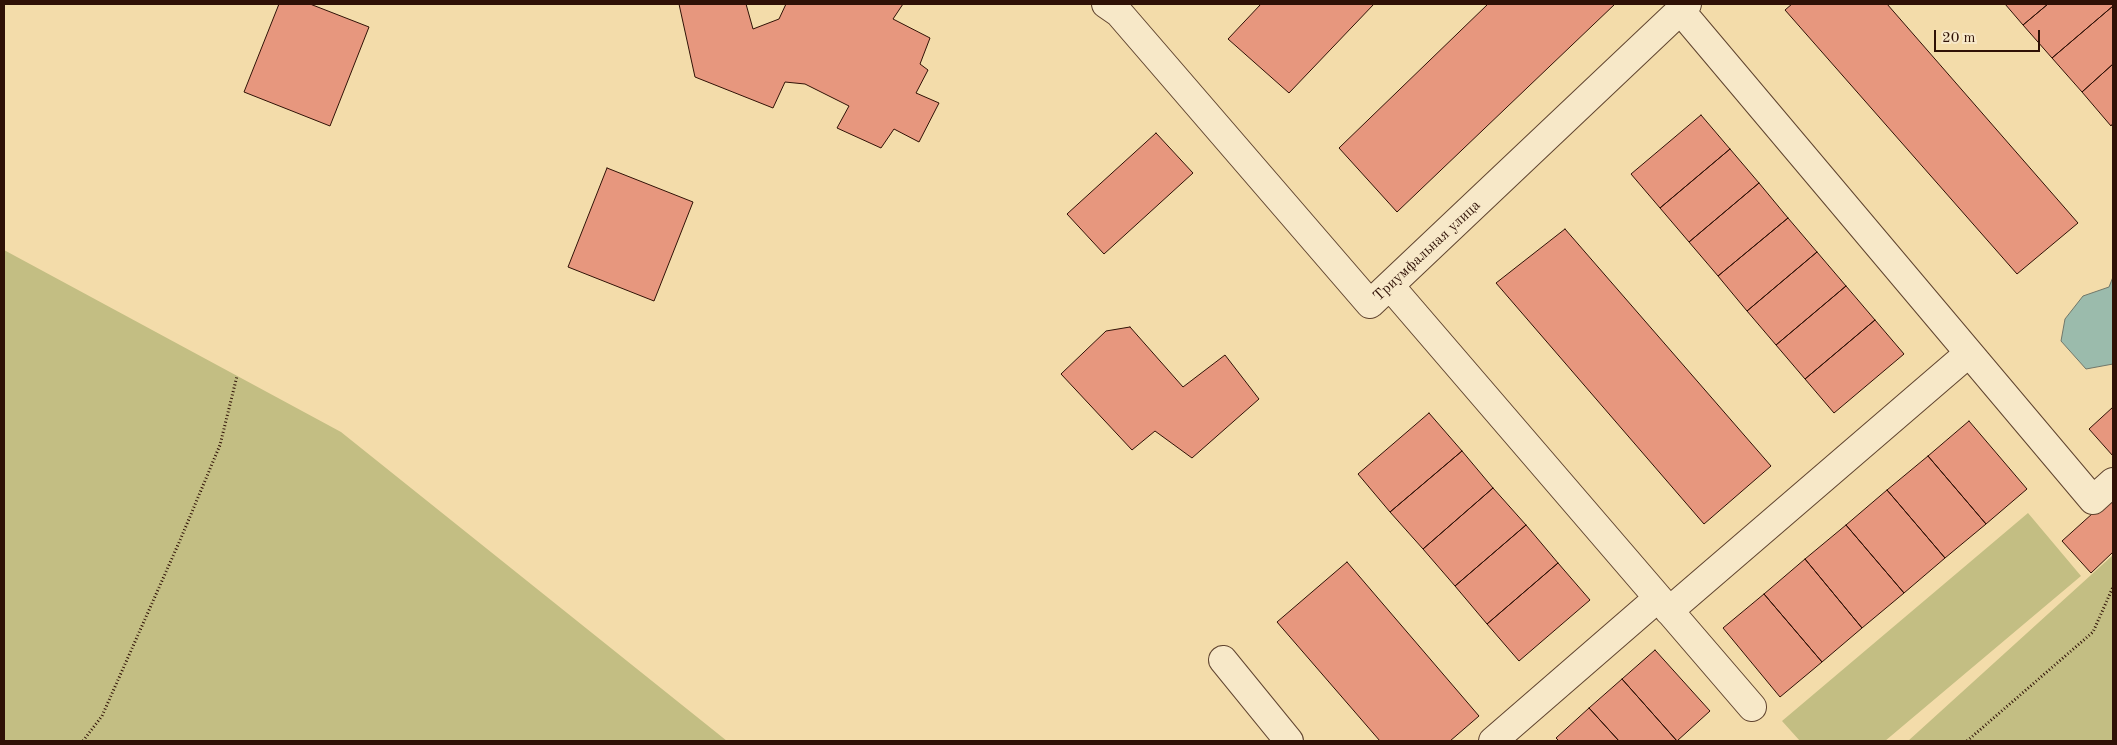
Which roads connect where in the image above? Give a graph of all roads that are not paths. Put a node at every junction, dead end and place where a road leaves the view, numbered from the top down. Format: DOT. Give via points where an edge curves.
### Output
graph roads {
  1 [pos="1106,4"];
  2 [pos="1684,7"];
  3 [pos="1390,286"];
  4 [pos="1969,353"];
  5 [pos="2113,482"];
  6 [pos="1663,605"];
  7 [pos="1223,660"];
  8 [pos="1752,707"];
  9 [pos="1289,741"];
  10 [pos="1494,741"];
  1 -- 3 [label="street, Триумфальная улица" via="1119,13 1370,304"];
  2 -- 3 [label="street, Триумфальная улица"];
  2 -- 4 [label="street"];
  3 -- 6 [label="street"];
  4 -- 5 [label="street" via="2093,500"];
  4 -- 6 [label="street"];
  6 -- 8 [label="street"];
  6 -- 10 [label="street"];
  7 -- 9 [label="street"];
}
